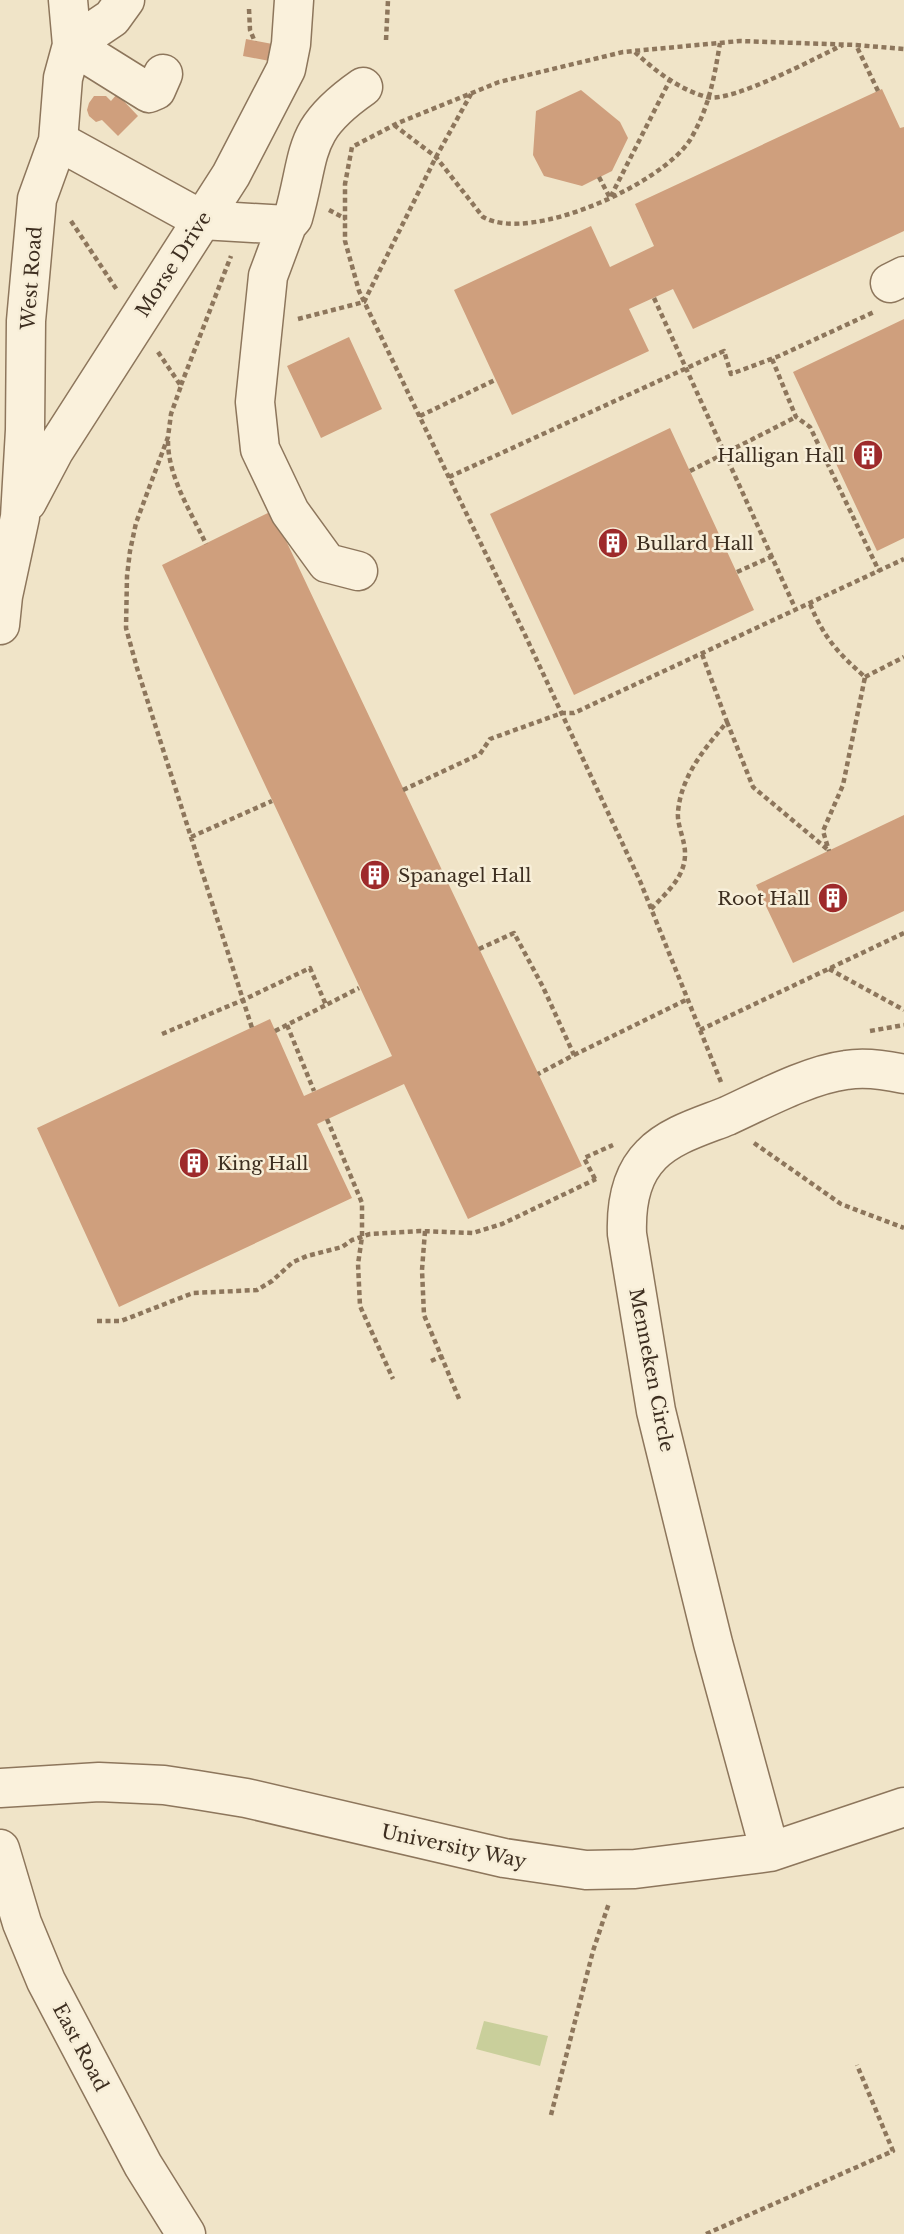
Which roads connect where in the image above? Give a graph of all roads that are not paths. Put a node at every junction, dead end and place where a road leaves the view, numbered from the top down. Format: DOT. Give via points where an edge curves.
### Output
graph roads {
  1 [pos="68,0"];
  2 [pos="87,0"];
  3 [pos="125,0"];
  4 [pos="294,0"];
  5 [pos="72,45"];
  6 [pos="163,74"];
  7 [pos="363,88"];
  8 [pos="58,141"];
  9 [pos="202,220"];
  10 [pos="287,225"];
  11 [pos="20,517"];
  12 [pos="358,571"];
  13 [pos="0,625"];
  14 [pos="904,1074"];
  15 [pos="0,1788"];
  16 [pos="904,1807"];
  17 [pos="0,1849"];
  18 [pos="770,1852"];
  19 [pos="186,2234"];
  1 -- 5 [label="street, West Road"];
  2 -- 5 [label="street, West Road"];
  3 -- 5 [label="street" via="112,19"];
  4 -- 9 [label="street, Morse Drive" via="286,69"];
  5 -- 6 [label="street" via="149,93 156,90"];
  5 -- 8 [label="street, West Road"];
  7 -- 10 [label="street" via="326,117 314,135 293,218"];
  8 -- 9 [label="street"];
  8 -- 11 [label="street, West Road" via="37,199 26,321"];
  9 -- 10 [label="street"];
  9 -- 11 [label="street, Morse Drive" via="54,451"];
  10 -- 12 [label="street" via="268,275 255,402 260,449 290,512 327,563"];
  11 -- 13 [label="street"];
  14 -- 18 [label="street, Menneken Circle" via="875,1069 816,1077 673,1139 651,1154 631,1190 626,1213 656,1411"];
  15 -- 18 [label="street, University Way" via="99,1782 197,1790 504,1858 586,1870 635,1869"];
  16 -- 18 [label="street, University Way"];
  17 -- 19 [label="street, East Road" via="22,1923 46,1981 143,2165"];
}
